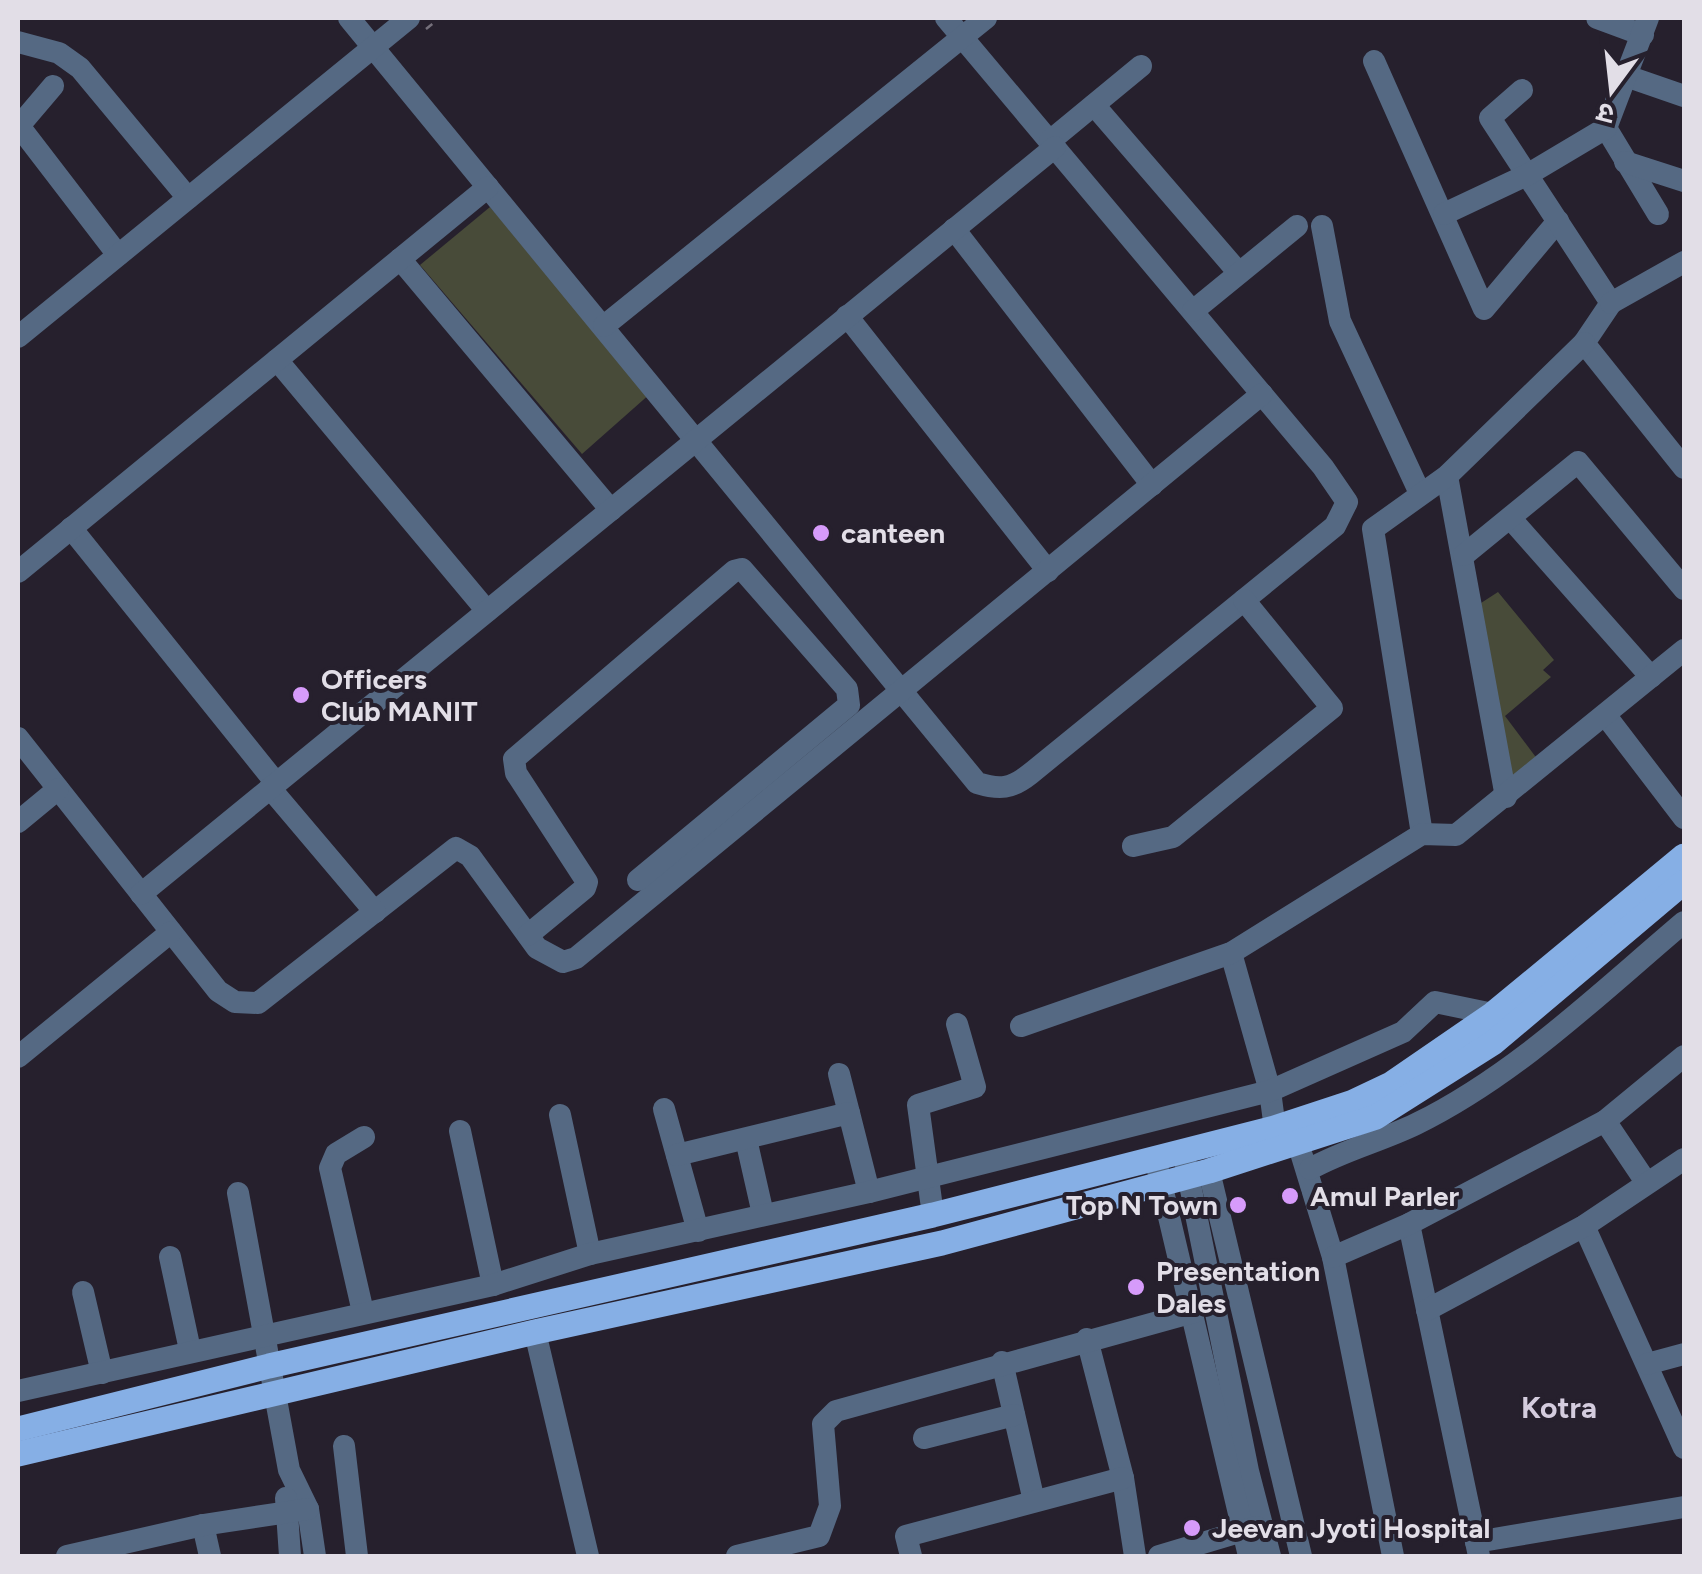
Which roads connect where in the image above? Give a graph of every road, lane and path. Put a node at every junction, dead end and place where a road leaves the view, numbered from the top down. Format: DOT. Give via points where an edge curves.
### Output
graph roads {
  1 [pos="349,18"];
  2 [pos="409,18"];
  3 [pos="946,18"];
  4 [pos="986,18"];
  5 [pos="1596,18"];
  6 [pos="1646,26"];
  7 [pos="963,38"];
  8 [pos="18,42"];
  9 [pos="372,48"];
  10 [pos="1374,61"];
  11 [pos="1142,66"];
  12 [pos="1629,77"];
  13 [pos="53,86"];
  14 [pos="1522,90"];
  15 [pos="1684,96"];
  16 [pos="1094,105"];
  17 [pos="1606,128"];
  18 [pos="1052,144"];
  19 [pos="1625,162"];
  20 [pos="1528,175"];
  21 [pos="1684,181"];
  22 [pos="488,187"];
  23 [pos="188,198"];
  24 [pos="1444,214"];
  25 [pos="1658,214"];
  26 [pos="1558,221"];
  27 [pos="1297,226"];
  28 [pos="1322,226"];
  29 [pos="954,229"];
  30 [pos="118,255"];
  31 [pos="400,259"];
  32 [pos="1684,262"];
  33 [pos="1239,273"];
  34 [pos="1612,303"];
  35 [pos="1193,311"];
  36 [pos="847,316"];
  37 [pos="604,326"];
  38 [pos="18,337"];
  39 [pos="1584,343"];
  40 [pos="277,360"];
  41 [pos="1262,394"];
  42 [pos="698,438"];
  43 [pos="1684,468"];
  44 [pos="1447,476"];
  45 [pos="1152,485"];
  46 [pos="1420,491"];
  47 [pos="611,510"];
  48 [pos="1511,519"];
  49 [pos="71,528"];
  50 [pos="1464,555"];
  51 [pos="1048,571"];
  52 [pos="18,572"];
  53 [pos="1684,589"];
  54 [pos="1244,600"];
  55 [pos="487,611"];
  56 [pos="1684,650"];
  57 [pos="1651,678"];
  58 [pos="895,682"];
  59 [pos="851,698"];
  60 [pos="1606,716"];
  61 [pos="18,738"];
  62 [pos="273,786"];
  63 [pos="58,789"];
  64 [pos="1506,797"];
  65 [pos="1684,818"];
  66 [pos="18,822"];
  67 [pos="1422,834"];
  68 [pos="1133,846"];
  69 [pos="1684,856"];
  70 [pos="638,880"];
  71 [pos="1684,882"];
  72 [pos="141,894"];
  73 [pos="374,912"];
  74 [pos="1684,922"];
  75 [pos="171,932"];
  76 [pos="528,935"];
  77 [pos="1230,954"];
  78 [pos="1493,1014"];
  79 [pos="958,1024"];
  80 [pos="1021,1026"];
  81 [pos="18,1056"];
  82 [pos="1684,1056"];
  83 [pos="839,1074"];
  84 [pos="1270,1091"];
  85 [pos="664,1109"];
  86 [pos="849,1113"];
  87 [pos="560,1115"];
  88 [pos="1605,1120"];
  89 [pos="460,1131"];
  90 [pos="364,1137"];
  91 [pos="746,1139"];
  92 [pos="1283,1141"];
  93 [pos="676,1156"];
  94 [pos="1684,1160"];
  95 [pos="1194,1165"];
  96 [pos="1310,1169"];
  97 [pos="1159,1170"];
  98 [pos="930,1174"];
  99 [pos="1646,1182"];
  100 [pos="869,1192"];
  101 [pos="238,1193"];
  102 [pos="762,1214"];
  103 [pos="934,1215"];
  104 [pos="1409,1224"];
  105 [pos="1584,1226"];
  106 [pos="698,1231"];
  107 [pos="590,1254"];
  108 [pos="170,1258"];
  109 [pos="1332,1258"];
  110 [pos="493,1285"];
  111 [pos="84,1292"];
  112 [pos="1427,1310"];
  113 [pos="363,1312"];
  114 [pos="1194,1312"];
  115 [pos="535,1332"];
  116 [pos="266,1335"];
  117 [pos="1087,1340"];
  118 [pos="190,1350"];
  119 [pos="1684,1354"];
  120 [pos="1002,1362"];
  121 [pos="1646,1364"];
  122 [pos="269,1366"];
  123 [pos="102,1373"];
  124 [pos="18,1390"];
  125 [pos="275,1393"];
  126 [pos="1014,1415"];
  127 [pos="18,1429"];
  128 [pos="924,1438"];
  129 [pos="344,1446"];
  130 [pos="1684,1448"];
  131 [pos="18,1454"];
  132 [pos="1123,1478"];
  133 [pos="1034,1501"];
  134 [pos="1684,1506"];
  135 [pos="296,1511"];
  136 [pos="203,1525"];
  137 [pos="1252,1528"];
  138 [pos="1477,1549"];
  139 [pos="68,1556"];
  140 [pos="210,1556"];
  141 [pos="290,1556"];
  142 [pos="314,1556"];
  143 [pos="356,1556"];
  144 [pos="588,1556"];
  145 [pos="737,1556"];
  146 [pos="911,1556"];
  147 [pos="1134,1556"];
  148 [pos="1159,1556"];
  149 [pos="1250,1556"];
  150 [pos="1270,1556"];
  151 [pos="1301,1556"];
  152 [pos="1393,1556"];
  1 -- 9 [label="street"];
  2 -- 9 [label="street"];
  3 -- 7 [label="street"];
  4 -- 7 [label="street"];
  5 -- 6 [label="street"];
  6 -- 12 [label="street"];
  7 -- 18 [label="street"];
  7 -- 37 [label="street"];
  8 -- 23 [label="street" via="60,54 80,68"];
  9 -- 22 [label="street"];
  9 -- 23 [label="street"];
  10 -- 24 [label="street"];
  11 -- 16 [label="street"];
  12 -- 15 [label="street"];
  12 -- 17 [label="street"];
  13 -- 30 [label="street" via="20,120 22,132"];
  14 -- 20 [label="street" via="1490,118"];
  16 -- 18 [label="street"];
  16 -- 33 [label="street"];
  17 -- 19 [label="street"];
  17 -- 20 [label="street"];
  18 -- 29 [label="street"];
  18 -- 35 [label="street"];
  19 -- 21 [label="street"];
  19 -- 25 [label="street"];
  20 -- 24 [label="street"];
  20 -- 26 [label="street"];
  22 -- 31 [label="street"];
  22 -- 37 [label="street"];
  23 -- 30 [label="street"];
  24 -- 26 [label="street" via="1484,309"];
  26 -- 34 [label="street"];
  27 -- 33 [label="street"];
  28 -- 46 [label="street" via="1340,321"];
  29 -- 36 [label="street"];
  29 -- 45 [label="street"];
  30 -- 38 [label="street"];
  31 -- 40 [label="street"];
  31 -- 47 [label="street"];
  32 -- 34 [label="street"];
  33 -- 35 [label="street"];
  34 -- 39 [label="street"];
  35 -- 41 [label="street"];
  36 -- 42 [label="street"];
  36 -- 51 [label="street"];
  37 -- 42 [label="street"];
  39 -- 43 [label="street"];
  39 -- 44 [label="street"];
  40 -- 49 [label="street"];
  40 -- 55 [label="street"];
  41 -- 45 [label="street"];
  41 -- 54 [label="street" via="1347,502 1335,526"];
  42 -- 47 [label="street"];
  42 -- 58 [label="street"];
  44 -- 46 [label="street"];
  44 -- 50 [label="street"];
  45 -- 51 [label="street"];
  46 -- 67 [label="street" via="1372,528"];
  47 -- 55 [label="street"];
  48 -- 50 [label="street"];
  48 -- 53 [label="street" via="1578,462"];
  48 -- 57 [label="street"];
  49 -- 52 [label="street"];
  49 -- 62 [label="street"];
  50 -- 64 [label="street"];
  51 -- 58 [label="street"];
  54 -- 58 [label="street" via="1014,786 977,783"];
  54 -- 68 [label="street" via="1332,708 1173,836"];
  55 -- 62 [label="street"];
  56 -- 57 [label="street"];
  57 -- 60 [label="street"];
  58 -- 59 [label="street"];
  58 -- 76 [label="street" via="576,958 550,957"];
  59 -- 70 [label="street"];
  59 -- 76 [label="street" via="748,574 734,571 514,759 516,773 587,882"];
  60 -- 64 [label="street"];
  60 -- 65 [label="street"];
  61 -- 63 [label="street"];
  62 -- 72 [label="street"];
  62 -- 73 [label="street"];
  63 -- 66 [label="street"];
  63 -- 72 [label="street"];
  64 -- 67 [label="street" via="1456,835"];
  67 -- 77 [label="street"];
  69 -- 78 [label="main road"];
  71 -- 92 [label="main road" via="1493,1043 1376,1117"];
  72 -- 75 [label="street"];
  73 -- 75 [label="street" via="258,1003 246,1005 218,991"];
  73 -- 76 [label="street" via="456,848 470,856"];
  74 -- 96 [label="street" via="1528,1054 1416,1124"];
  75 -- 81 [label="street"];
  77 -- 80 [label="street"];
  77 -- 84 [label="street"];
  78 -- 84 [label="street" via="1435,1002 1403,1032"];
  78 -- 92 [label="main road" via="1391,1084"];
  79 -- 98 [label="street" via="975,1087 918,1105"];
  82 -- 88 [label="street"];
  83 -- 86 [label="street"];
  84 -- 92 [label="street"];
  84 -- 98 [label="street"];
  85 -- 93 [label="street"];
  86 -- 91 [label="street"];
  86 -- 100 [label="street"];
  87 -- 107 [label="street"];
  88 -- 99 [label="street"];
  88 -- 104 [label="street"];
  89 -- 110 [label="street"];
  90 -- 113 [label="street" via="336,1154 330,1168"];
  91 -- 93 [label="street"];
  91 -- 102 [label="street"];
  92 -- 95 [label="main road"];
  92 -- 96 [label="street"];
  93 -- 106 [label="street"];
  94 -- 99 [label="street"];
  95 -- 97 [label="main road"];
  95 -- 137 [label="street"];
  95 -- 151 [label="street"];
  96 -- 109 [label="street"];
  97 -- 103 [label="main road"];
  97 -- 114 [label="street"];
  97 -- 115 [label="main road" via="942,1243"];
  98 -- 100 [label="street"];
  98 -- 103 [label="street"];
  99 -- 105 [label="street"];
  100 -- 102 [label="street"];
  101 -- 116 [label="street"];
  102 -- 106 [label="street"];
  103 -- 122 [label="main road"];
  104 -- 109 [label="street"];
  104 -- 112 [label="street"];
  105 -- 112 [label="street"];
  105 -- 121 [label="street"];
  106 -- 107 [label="street"];
  107 -- 110 [label="street"];
  108 -- 118 [label="street"];
  109 -- 152 [label="street"];
  110 -- 113 [label="street"];
  111 -- 123 [label="street"];
  112 -- 138 [label="street"];
  113 -- 116 [label="street"];
  114 -- 117 [label="street"];
  114 -- 137 [label="street"];
  115 -- 125 [label="main road"];
  115 -- 144 [label="street"];
  116 -- 118 [label="street"];
  116 -- 122 [label="street"];
  117 -- 120 [label="street"];
  117 -- 132 [label="street"];
  118 -- 123 [label="street"];
  119 -- 121 [label="street"];
  120 -- 126 [label="street"];
  120 -- 145 [label="street" via="836,1411 823,1424 830,1506 819,1536"];
  121 -- 130 [label="street"];
  122 -- 125 [label="street"];
  122 -- 127 [label="main road"];
  123 -- 124 [label="street"];
  125 -- 131 [label="main road"];
  125 -- 135 [label="street"];
  126 -- 128 [label="street"];
  126 -- 133 [label="street"];
  129 -- 143 [label="street"];
  132 -- 133 [label="street"];
  132 -- 147 [label="street"];
  133 -- 146 [label="street" via="906,1536"];
  134 -- 138 [label="street"];
  135 -- 136 [label="street"];
  135 -- 141 [label="street"];
  135 -- 142 [label="street"];
  136 -- 139 [label="street"];
  136 -- 140 [label="street"];
  137 -- 148 [label="street"];
  137 -- 149 [label="street"];
  137 -- 150 [label="street"];
}
